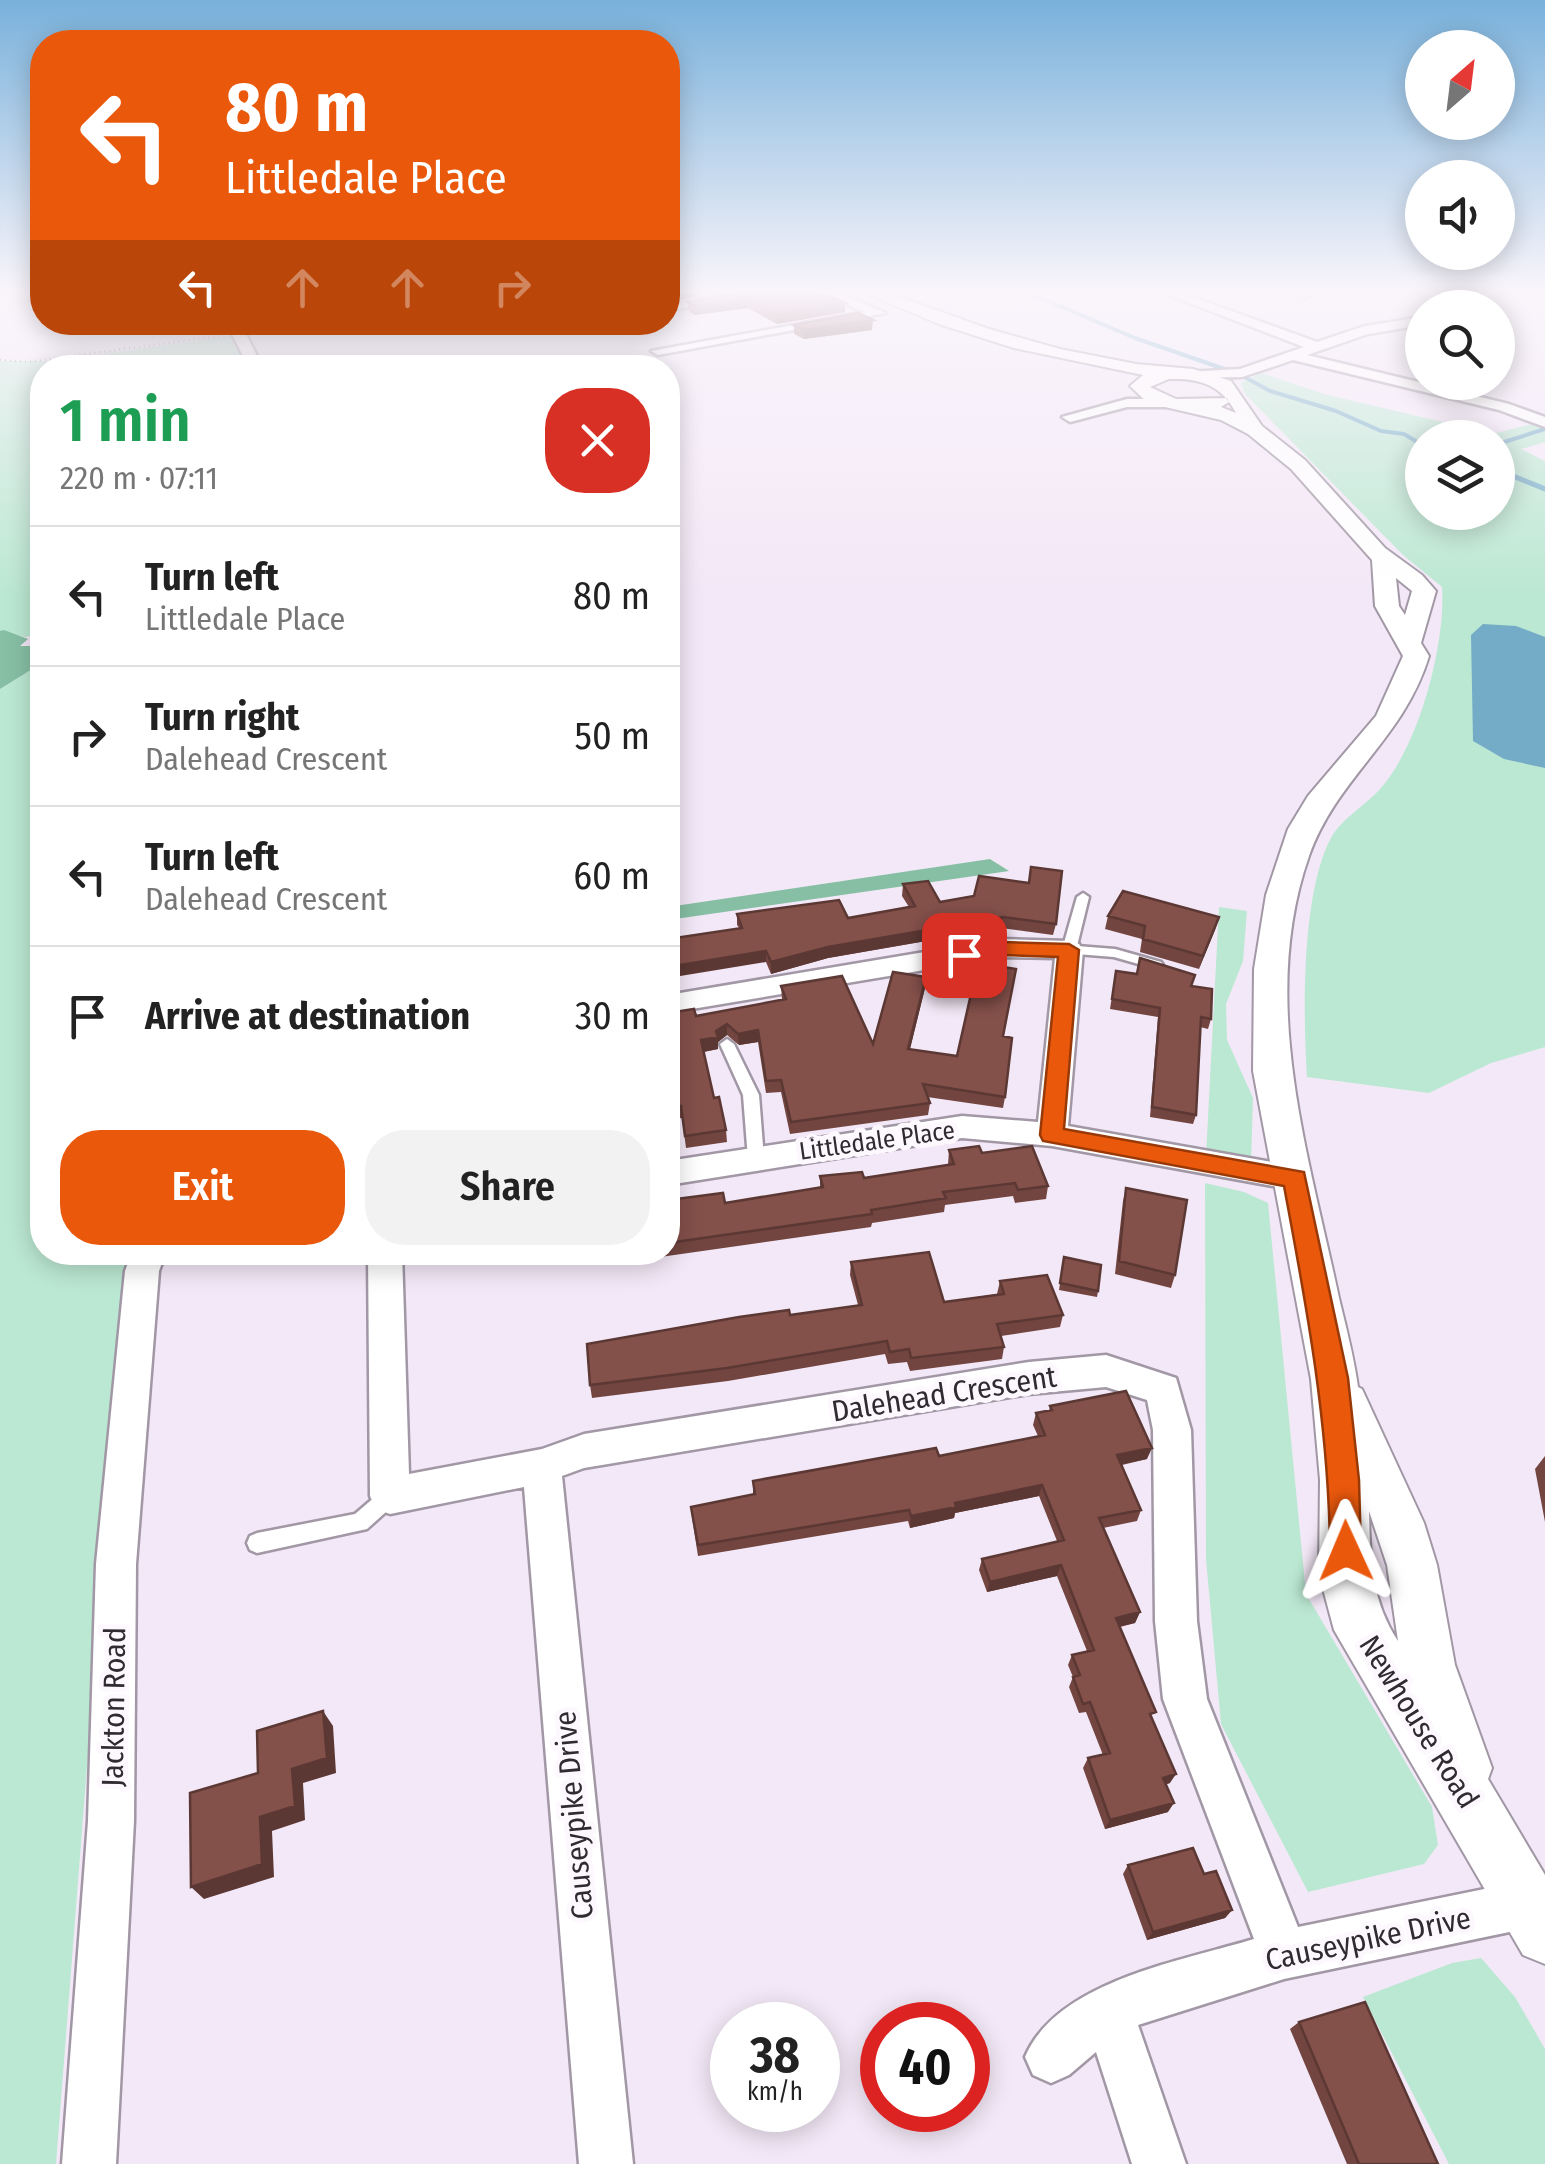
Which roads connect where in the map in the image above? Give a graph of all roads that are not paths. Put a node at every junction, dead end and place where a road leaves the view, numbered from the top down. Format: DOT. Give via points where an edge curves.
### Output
graph roads {
  1 [pos="1136,393"];
  2 [pos="1229,393"];
  3 [pos="1237,393"];
  4 [pos="1446,393"];
  5 [pos="1196,406"];
  6 [pos="1070,417"];
  7 [pos="1545,422"];
  8 [pos="1252,426"];
  9 [pos="1383,559"];
  10 [pos="1410,640"];
  11 [pos="1084,897"];
  12 [pos="1069,950"];
  13 [pos="1168,968"];
  14 [pos="680,1002"];
  15 [pos="728,1044"];
  16 [pos="1052,1135"];
  17 [pos="756,1159"];
  18 [pos="680,1171"];
  19 [pos="1295,1178"];
  20 [pos="144,1265"];
  21 [pos="385,1265"];
  22 [pos="542,1466"];
  23 [pos="390,1496"];
  24 [pos="257,1543"];
  25 [pos="1537,1919"];
  26 [pos="1284,1954"];
  27 [pos="1107,2009"];
  28 [pos="1051,2057"];
  29 [pos="89,2164"];
  30 [pos="606,2164"];
  31 [pos="1158,2164"];
  1 -- 5 [label="street"];
  1 -- 6 [label="street"];
  2 -- 5 [label="street" via="1225,401"];
  3 -- 8 [label="street, Newhouse Road"];
  4 -- 7 [label="street"];
  5 -- 8 [label="street, Newhouse Road"];
  8 -- 9 [label="street, Newhouse Road" via="1284,447"];
  9 -- 10 [label="street" via="1388,606"];
  9 -- 10 [label="street, Newhouse Road" via="1424,591"];
  10 -- 19 [label="street, Newhouse Road" via="1416,656 1394,716 1320,800 1296,840 1270,972 1268,1021"];
  11 -- 12 [label="lane"];
  12 -- 13 [label="lane" via="1115,953"];
  12 -- 14 [label="street" via="1002,948"];
  12 -- 16 [label="street"];
  15 -- 17 [label="lane" via="751,1095"];
  16 -- 17 [label="street, Littledale Place" via="962,1127"];
  16 -- 19 [label="street, Littledale Place"];
  17 -- 18 [label="street, Littledale Place"];
  19 -- 25 [label="street, Newhouse Road" via="1334,1378 1346,1574 1356,1618"];
  20 -- 29 [label="street, Jackton Road" via="116,1564 112,1821"];
  21 -- 23 [label="street"];
  22 -- 23 [label="street, Dalehead Crescent"];
  22 -- 26 [label="street, Dalehead Crescent" via="584,1451 1029,1378 1106,1371 1163,1389 1172,1430 1176,1621 1186,1700"];
  22 -- 30 [label="street, Causeypike Drive"];
  23 -- 24 [label="lane" via="360,1522"];
  25 -- 26 [label="street, Causeypike Drive"];
  26 -- 27 [label="street, Causeypike Drive"];
  27 -- 28 [label="street, Causeypike Drive"];
  27 -- 31 [label="street"];
}
